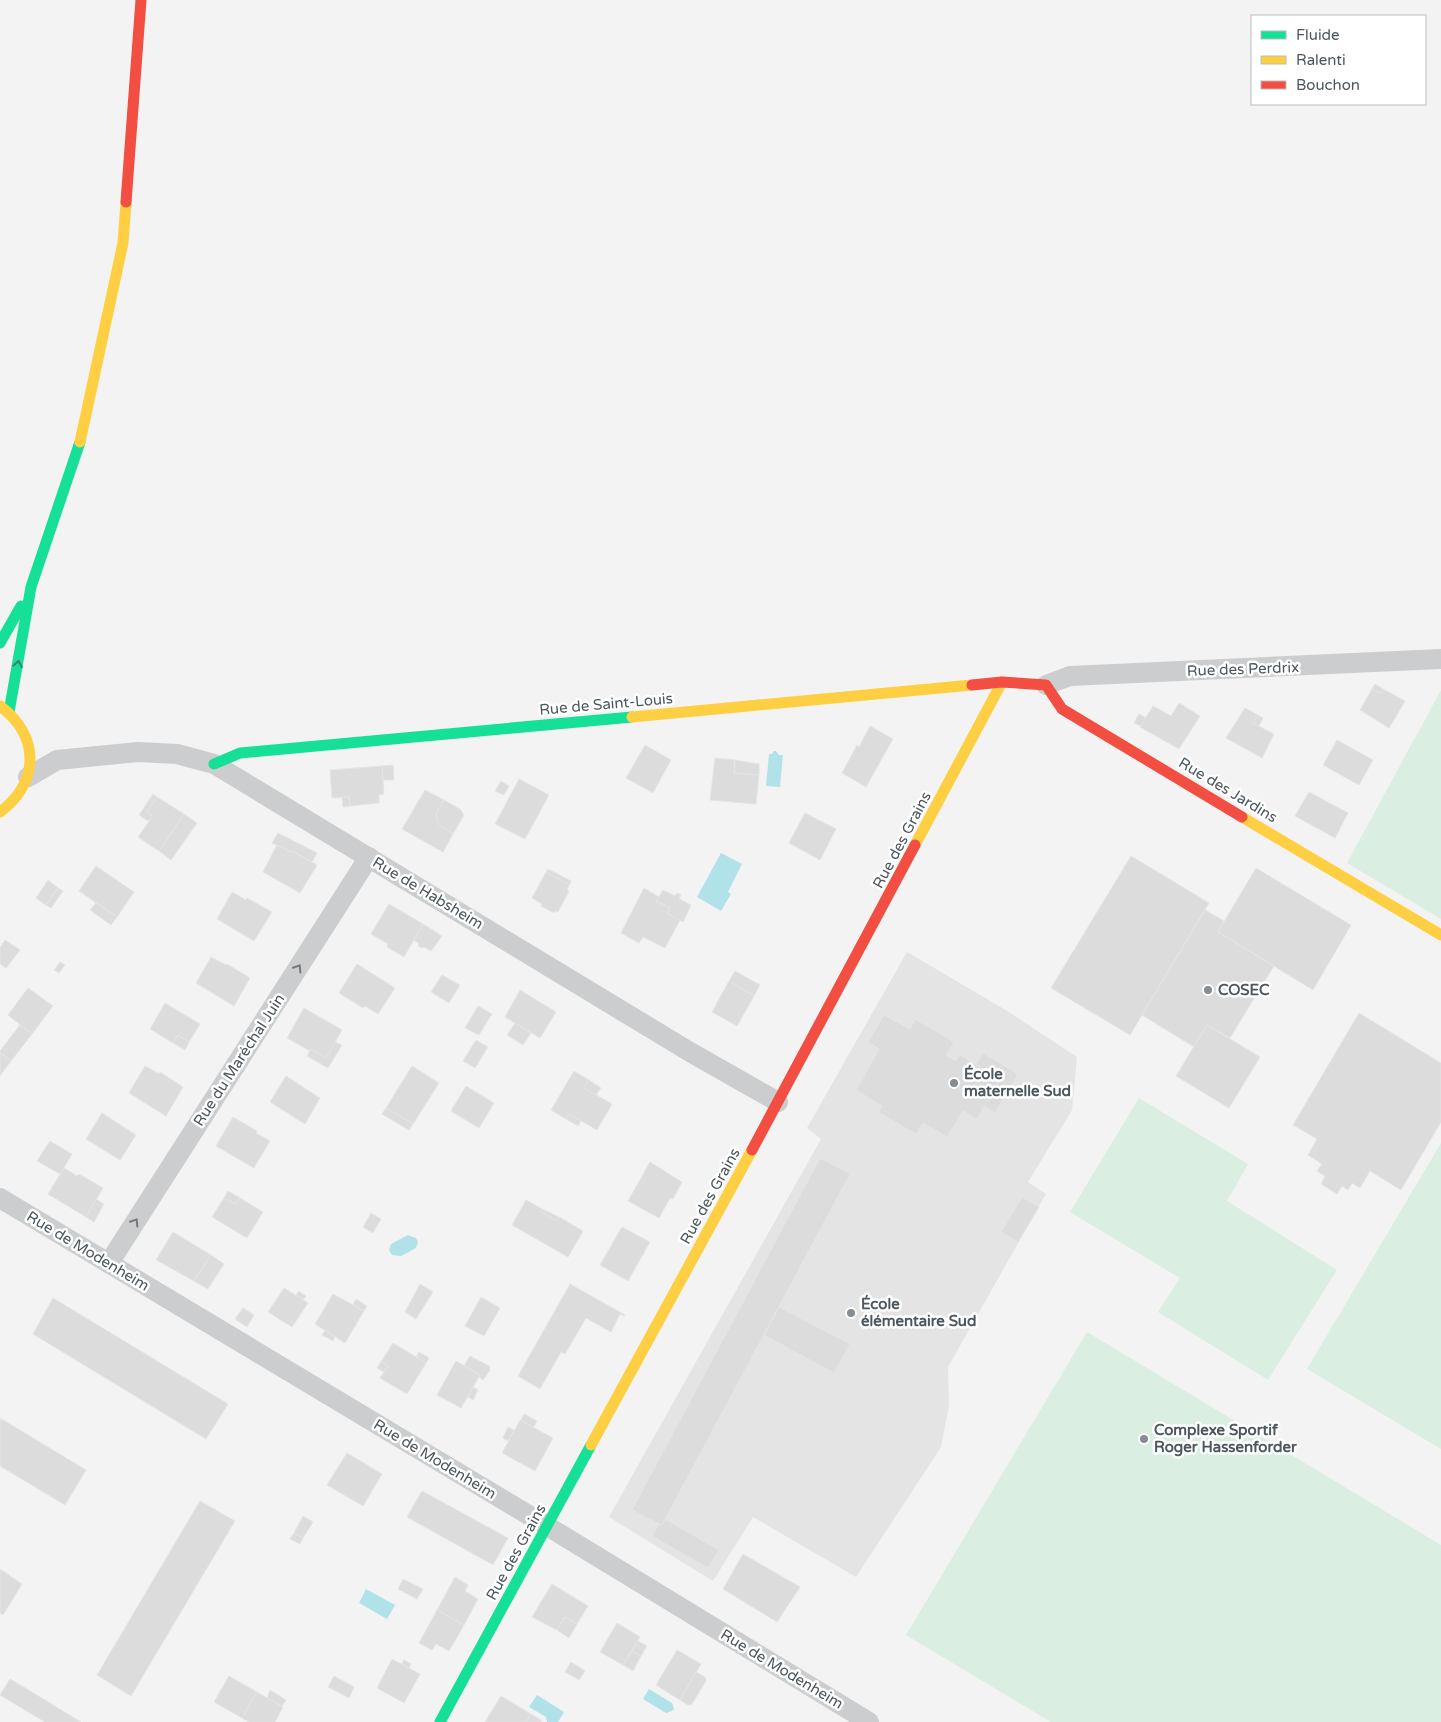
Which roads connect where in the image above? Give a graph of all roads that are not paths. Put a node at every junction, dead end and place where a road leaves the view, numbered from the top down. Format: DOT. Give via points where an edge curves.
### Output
graph roads {
  1 [pos="142,0"];
  2 [pos="31,587"];
  3 [pos="0,643"];
  4 [pos="1441,659"];
  5 [pos="1002,682"];
  6 [pos="1046,685"];
  7 [pos="4,709"];
  8 [pos="29,745"];
  9 [pos="57,760"];
  10 [pos="214,764"];
  11 [pos="28,777"];
  12 [pos="0,812"];
  13 [pos="369,857"];
  14 [pos="1441,935"];
  15 [pos="778,1102"];
  16 [pos="0,1198"];
  17 [pos="108,1263"];
  18 [pos="547,1526"];
  19 [pos="440,1722"];
  20 [pos="869,1722"];
  1 -- 2 [label="street" via="123,243 79,446"];
  2 -- 3 [label="street"];
  7 -- 2 [label="street, one-way"];
  4 -- 6 [label="street, Rue des Perdrix" via="1070,676"];
  5 -- 6 [label="street"];
  5 -- 10 [label="street, Rue de Saint-Louis" via="240,753"];
  5 -- 15 [label="street, Rue des Grains"];
  6 -- 14 [label="street, Rue des Jardins" via="1062,709"];
  7 -- 8 [label="street" via="18,722"];
  8 -- 9 [label="street"];
  8 -- 11 [label="street"];
  9 -- 10 [label="street, Rue de Habsheim" via="138,752 177,754"];
  9 -- 11 [label="street, Rue de Habsheim"];
  10 -- 13 [label="street, Rue de Habsheim"];
  11 -- 12 [label="street" via="12,804"];
  13 -- 15 [label="street, Rue de Habsheim"];
  17 -- 13 [label="street, Rue du Maréchal Juin, one-way"];
  15 -- 18 [label="street, Rue des Grains"];
  16 -- 17 [label="street, Rue de Modenheim"];
  17 -- 18 [label="street, Rue de Modenheim"];
  18 -- 19 [label="street, Rue des Grains"];
  18 -- 20 [label="street, Rue de Modenheim"];
}
